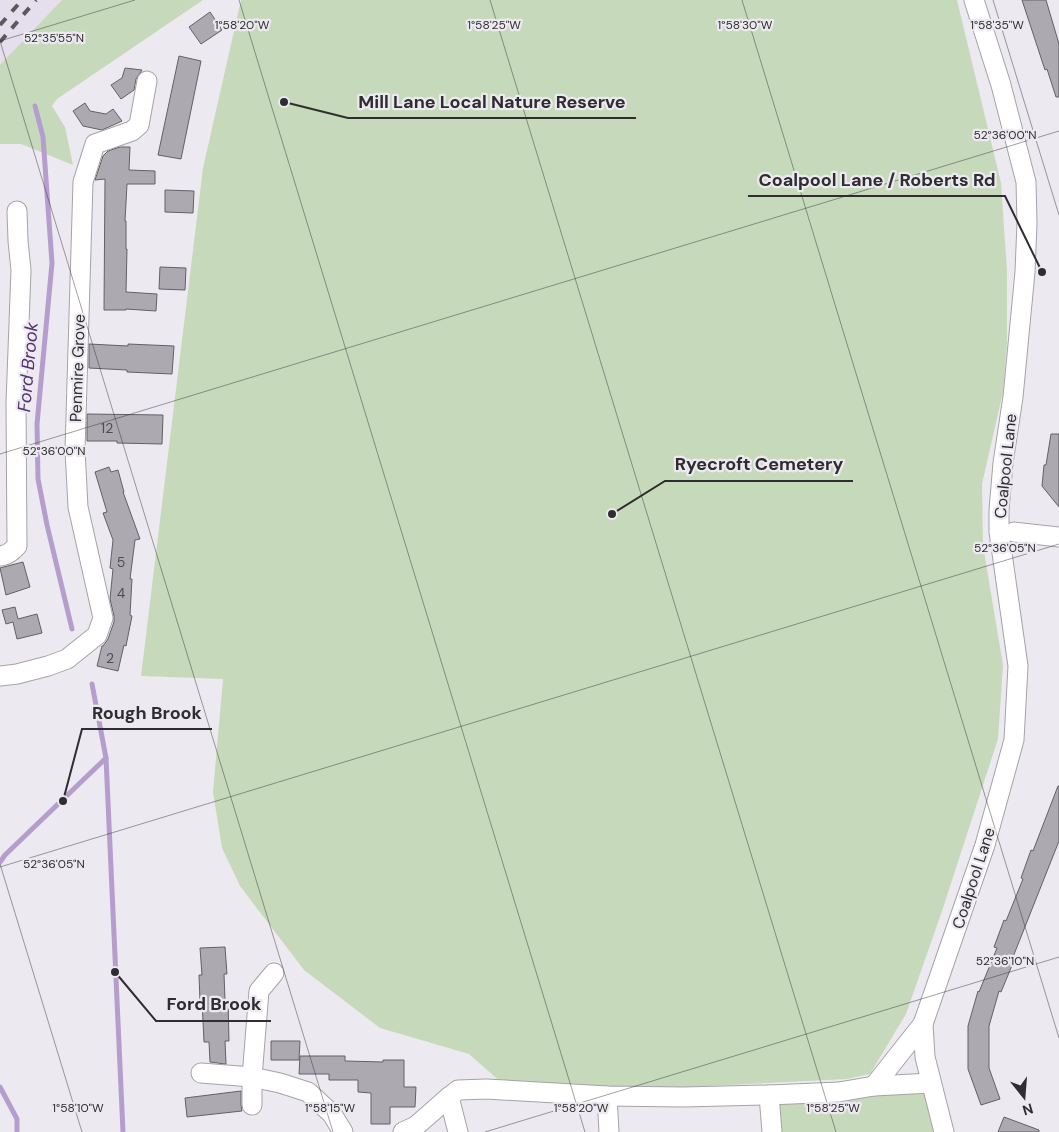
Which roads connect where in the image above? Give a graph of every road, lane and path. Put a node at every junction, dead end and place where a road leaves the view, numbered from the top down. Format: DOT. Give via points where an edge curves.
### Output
graph roads {
  1 [pos="974,0"];
  2 [pos="147,81"];
  3 [pos="17,211"];
  4 [pos="9,241"];
  5 [pos="1014,532"];
  6 [pos="1059,537"];
  7 [pos="0,556"];
  8 [pos="0,676"];
  9 [pos="274,973"];
  10 [pos="923,1024"];
  11 [pos="201,1073"];
  12 [pos="252,1077"];
  13 [pos="931,1083"];
  14 [pos="874,1086"];
  15 [pos="769,1095"];
  16 [pos="607,1096"];
  17 [pos="449,1097"];
  18 [pos="252,1105"];
  19 [pos="343,1132"];
  20 [pos="403,1132"];
  21 [pos="458,1132"];
  22 [pos="609,1132"];
  23 [pos="772,1132"];
  24 [pos="944,1132"];
  1 -- 10 [label="street, Coalpool Lane" via="1001,85 1026,182 1025,272 999,510 999,532 1018,666 1014,740 985,846"];
  2 -- 8 [label="street, Penmire Grove" via="139,126 96,144 82,182 75,450 78,507 103,618 97,635 67,659"];
  3 -- 4 [label="street"];
  4 -- 7 [label="street" via="21,270 16,403 18,546"];
  5 -- 6 [label="street"];
  9 -- 12 [label="street" via="259,991"];
  10 -- 13 [label="street, Coalpool Lane" via="924,1057"];
  10 -- 14 [label="street"];
  11 -- 12 [label="street"];
  12 -- 18 [label="street"];
  12 -- 19 [label="street" via="308,1092 332,1114"];
  13 -- 14 [label="street"];
  13 -- 24 [label="street, Coalpool Lane"];
  14 -- 15 [label="street" via="839,1092"];
  15 -- 16 [label="street"];
  15 -- 23 [label="street"];
  16 -- 17 [label="street" via="486,1089 458,1090"];
  16 -- 22 [label="street"];
  17 -- 20 [label="street" via="416,1126"];
  17 -- 21 [label="street"];
}
